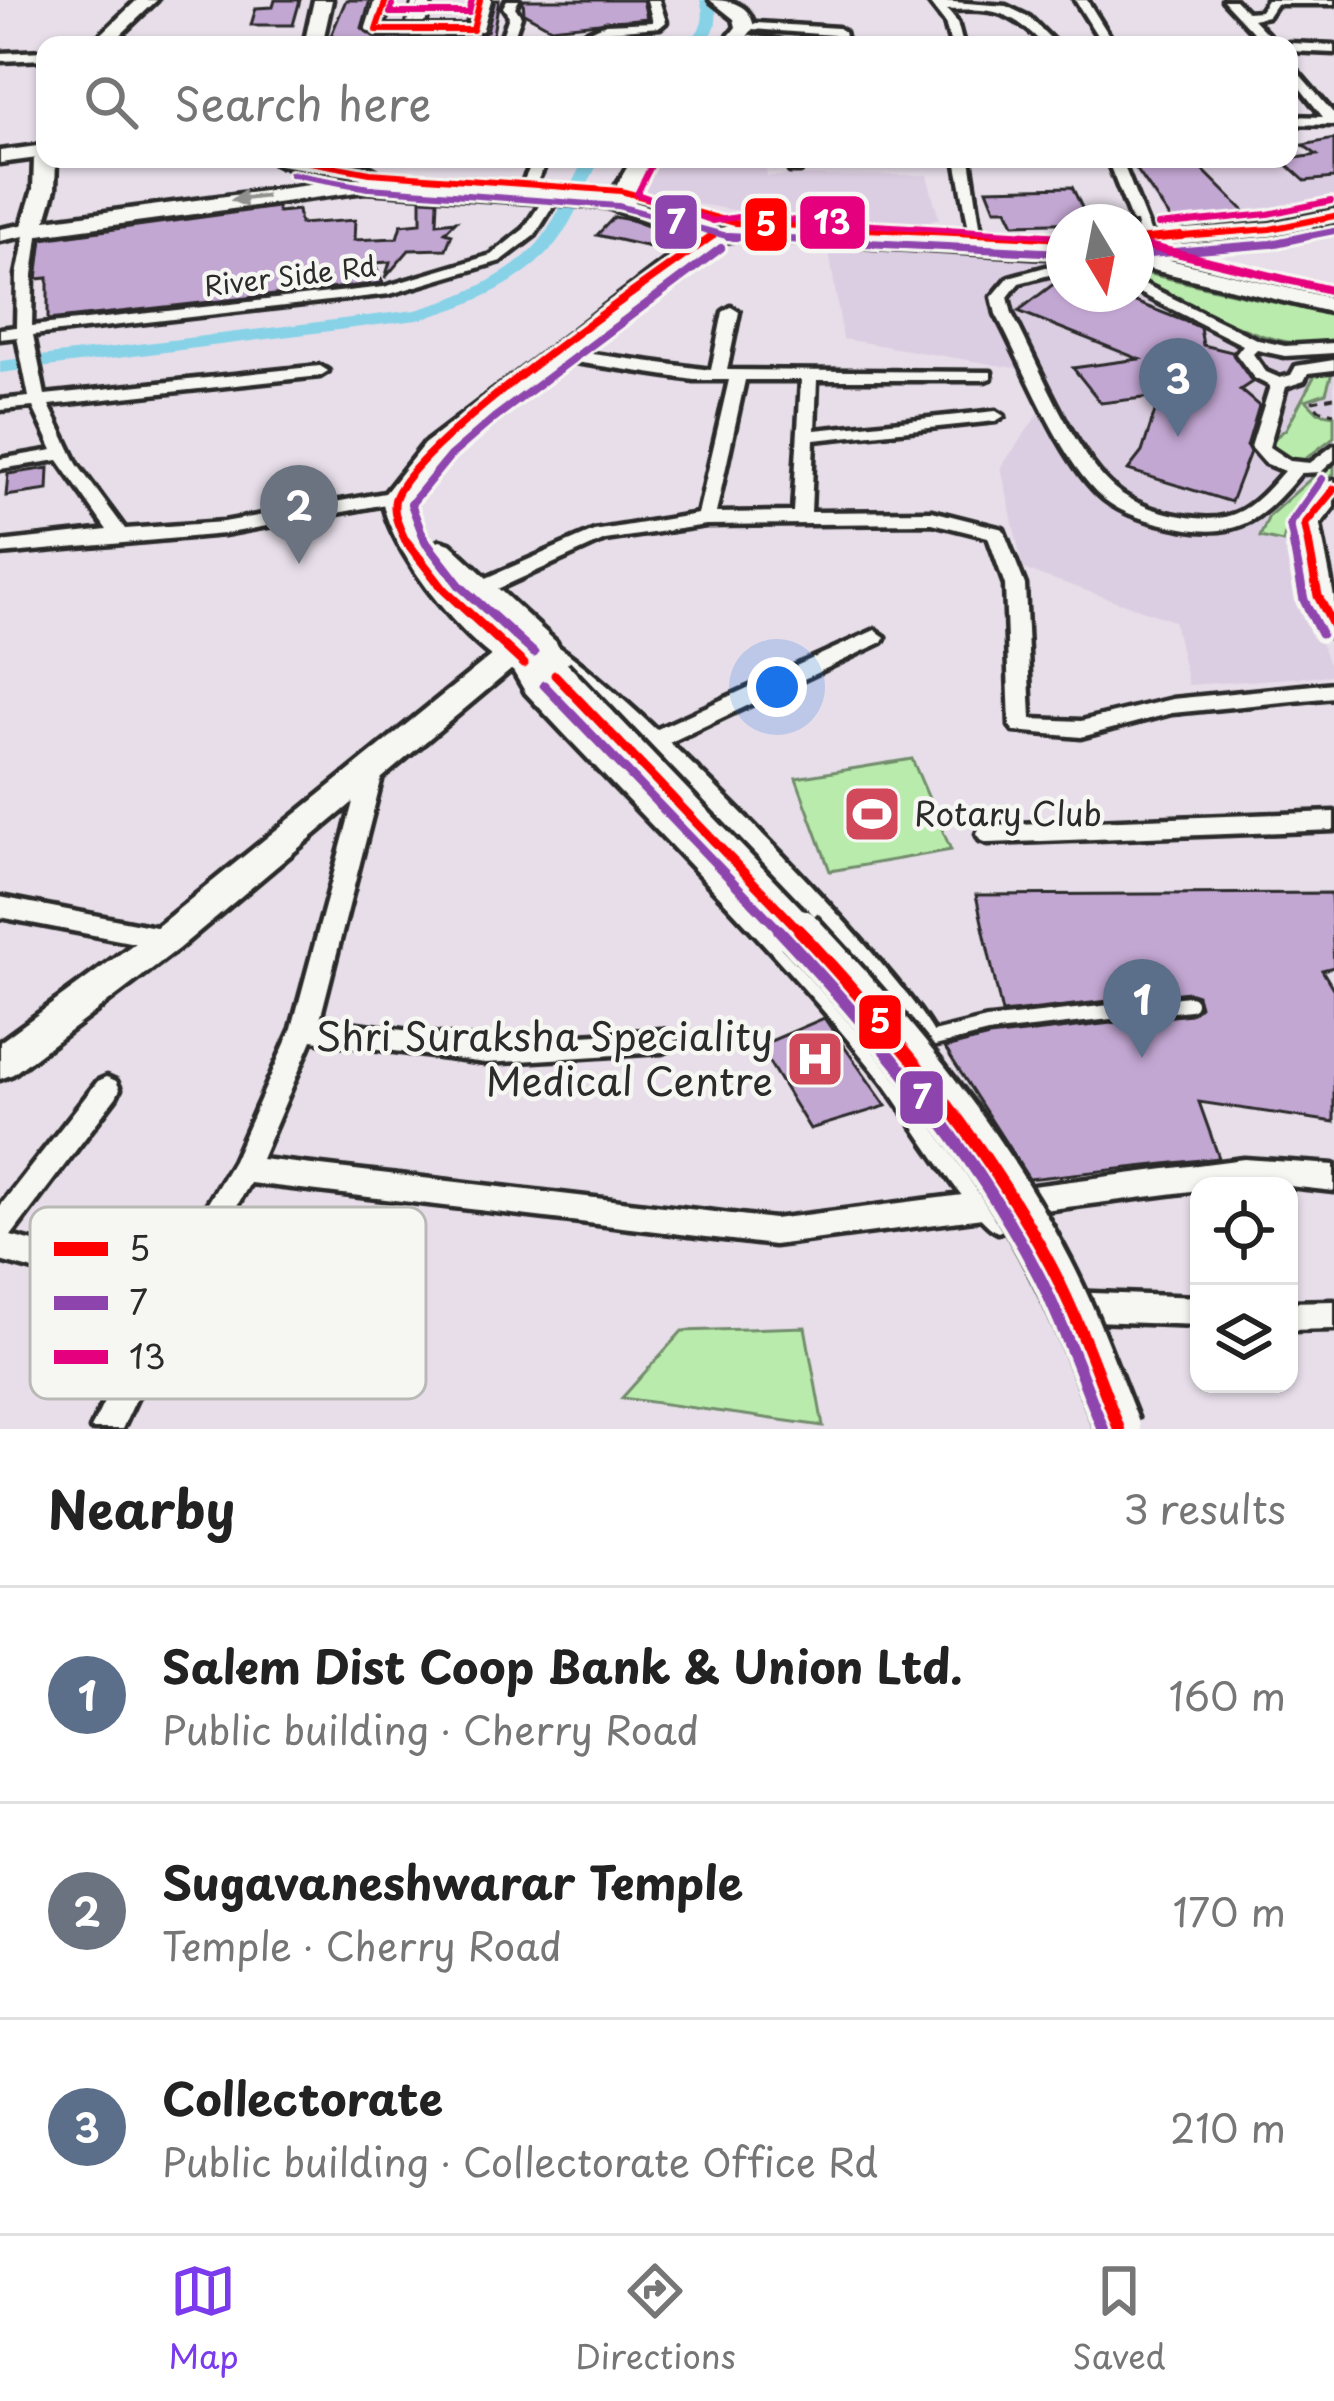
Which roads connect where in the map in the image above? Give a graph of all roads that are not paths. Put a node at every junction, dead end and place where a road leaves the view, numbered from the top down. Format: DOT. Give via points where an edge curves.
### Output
graph roads {
  1 [pos="148,0"];
  2 [pos="323,0"];
  3 [pos="382,0"];
  4 [pos="416,0"];
  5 [pos="426,0"];
  6 [pos="484,0"];
  7 [pos="513,0"];
  8 [pos="653,0"];
  9 [pos="719,0"];
  10 [pos="748,0"];
  11 [pos="1081,0"];
  12 [pos="1229,0"];
  13 [pos="1334,1"];
  14 [pos="935,4"];
  15 [pos="1245,16"];
  16 [pos="413,28"];
  17 [pos="109,36"];
  18 [pos="315,36"];
  19 [pos="510,36"];
  20 [pos="586,36"];
  21 [pos="745,36"];
  22 [pos="745,36"];
  23 [pos="785,36"];
  24 [pos="839,36"];
  25 [pos="955,36"];
  26 [pos="1044,36"];
  27 [pos="1103,36"];
  28 [pos="1264,36"];
  29 [pos="1298,48"];
  30 [pos="1334,50"];
  31 [pos="36,55"];
  32 [pos="0,57"];
  33 [pos="1298,77"];
  34 [pos="1298,120"];
  35 [pos="1333,121"];
  36 [pos="36,155"];
  37 [pos="0,157"];
  38 [pos="45,168"];
  39 [pos="325,168"];
  40 [pos="635,168"];
  41 [pos="965,168"];
  42 [pos="1117,168"];
  43 [pos="367,179"];
  44 [pos="540,182"];
  45 [pos="619,199"];
  46 [pos="1129,204"];
  47 [pos="1334,216"];
  48 [pos="720,229"];
  49 [pos="32,230"];
  50 [pos="0,235"];
  51 [pos="977,235"];
  52 [pos="1046,237"];
  53 [pos="1154,248"];
  54 [pos="1046,249"];
  55 [pos="1154,253"];
  56 [pos="1046,268"];
  57 [pos="1154,294"];
  58 [pos="1334,306"];
  59 [pos="731,311"];
  60 [pos="21,330"];
  61 [pos="0,334"];
  62 [pos="1253,344"];
  63 [pos="1334,349"];
  64 [pos="555,354"];
  65 [pos="1334,365"];
  66 [pos="320,370"];
  67 [pos="728,375"];
  68 [pos="985,375"];
  69 [pos="809,376"];
  70 [pos="1279,384"];
  71 [pos="38,401"];
  72 [pos="0,405"];
  73 [pos="996,416"];
  74 [pos="805,436"];
  75 [pos="1334,449"];
  76 [pos="62,454"];
  77 [pos="0,464"];
  78 [pos="1295,469"];
  79 [pos="1334,489"];
  80 [pos="397,494"];
  81 [pos="802,518"];
  82 [pos="706,519"];
  83 [pos="120,536"];
  84 [pos="0,548"];
  85 [pos="467,595"];
  86 [pos="1334,627"];
  87 [pos="875,637"];
  88 [pos="533,656"];
  89 [pos="1334,690"];
  90 [pos="650,742"];
  91 [pos="373,769"];
  92 [pos="1334,821"];
  93 [pos="988,834"];
  94 [pos="0,907"];
  95 [pos="166,939"];
  96 [pos="1189,1003"];
  97 [pos="305,1028"];
  98 [pos="662,1041"];
  99 [pos="922,1042"];
  100 [pos="885,1059"];
  101 [pos="0,1064"];
  102 [pos="107,1089"];
  103 [pos="243,1170"];
  104 [pos="1334,1178"];
  105 [pos="1010,1202"];
  106 [pos="221,1207"];
  107 [pos="0,1228"];
  108 [pos="0,1247"];
  109 [pos="30,1255"];
  110 [pos="1087,1305"];
  111 [pos="1048,1306"];
  112 [pos="1190,1311"];
  113 [pos="1334,1315"];
  114 [pos="1298,1316"];
  115 [pos="120,1399"];
  116 [pos="106,1429"];
  117 [pos="1103,1429"];
  118 [pos="1119,1429"];
  119 [pos="1139,1429"];
  1 -- 17 [label="main road"];
  2 -- 18 [label="main road"];
  3 -- 16 [label="street" via="376,30"];
  4 -- 16 [label="lane"];
  5 -- 16 [label="street"];
  6 -- 16 [label="street" via="472,30"];
  6 -- 16 [label="lane, bridge" via="480,28"];
  7 -- 19 [label="street"];
  8 -- 20 [label="street" via="656,26"];
  9 -- 21 [label="main road" via="743,17"];
  10 -- 22 [label="main road"];
  11 -- 27 [label="street"];
  12 -- 15 [label="street"];
  13 -- 15 [label="street" via="1272,1 1264,14"];
  14 -- 25 [label="street"];
  14 -- 26 [label="street" via="1022,10"];
  15 -- 28 [label="street"];
  23 -- 24 [label="street"];
  29 -- 30 [label="street"];
  31 -- 32 [label="street"];
  33 -- 35 [label="street"];
  34 -- 35 [label="street"];
  36 -- 37 [label="street"];
  38 -- 49 [label="main road"];
  39 -- 43 [label="main road"];
  40 -- 45 [label="main road"];
  41 -- 51 [label="street"];
  42 -- 46 [label="street"];
  43 -- 44 [label="main road"];
  43 -- 49 [label="main road, one-way"];
  44 -- 45 [label="main road"];
  44 -- 60 [label="street, River Side Rd" via="530,232 496,258 385,291"];
  45 -- 48 [label="main road"];
  47 -- 53 [label="main road"];
  48 -- 51 [label="main road"];
  48 -- 54 [label="main road"];
  48 -- 64 [label="main road"];
  49 -- 50 [label="street"];
  49 -- 60 [label="street"];
  51 -- 52 [label="main road"];
  55 -- 58 [label="main road"];
  56 -- 78 [label="street" via="1014,280 1000,297 1004,314 1108,494 1147,514 1235,525"];
  57 -- 62 [label="street"];
  59 -- 67 [label="street"];
  60 -- 61 [label="street, River Side Rd"];
  60 -- 71 [label="street"];
  62 -- 63 [label="street"];
  62 -- 70 [label="street" via="1244,354"];
  64 -- 67 [label="street"];
  64 -- 80 [label="main road" via="434,450"];
  65 -- 70 [label="street"];
  66 -- 71 [label="street"];
  67 -- 69 [label="street"];
  67 -- 82 [label="street"];
  68 -- 69 [label="street"];
  69 -- 74 [label="street"];
  70 -- 78 [label="street" via="1260,447"];
  71 -- 72 [label="street"];
  71 -- 76 [label="street"];
  73 -- 74 [label="street"];
  74 -- 81 [label="street"];
  75 -- 78 [label="street" via="1315,468"];
  76 -- 77 [label="street"];
  76 -- 83 [label="street"];
  79 -- 86 [label="main road" via="1305,524 1318,596"];
  80 -- 83 [label="street" via="257,526"];
  80 -- 85 [label="main road" via="405,538"];
  81 -- 82 [label="street"];
  81 -- 89 [label="street" via="932,517 996,533 1015,585 1022,726 1081,729 1172,706"];
  82 -- 85 [label="street" via="601,535"];
  83 -- 84 [label="street"];
  85 -- 88 [label="main road"];
  87 -- 90 [label="street"];
  88 -- 90 [label="street" via="614,705"];
  88 -- 91 [label="street"];
  88 -- 100 [label="street" via="536,686"];
  88 -- 118 [label="main road, bridge" via="823,955 920,1068 1040,1247"];
  90 -- 99 [label="street" via="856,957"];
  91 -- 95 [label="street"];
  91 -- 97 [label="street"];
  92 -- 93 [label="street"];
  94 -- 95 [label="street"];
  95 -- 101 [label="street"];
  96 -- 99 [label="lane" via="987,1026"];
  97 -- 98 [label="street" via="485,1052"];
  97 -- 103 [label="street"];
  99 -- 100 [label="lane"];
  99 -- 105 [label="street"];
  100 -- 105 [label="street"];
  102 -- 107 [label="street"];
  103 -- 105 [label="street" via="774,1232"];
  103 -- 106 [label="street"];
  104 -- 105 [label="street" via="1244,1172"];
  105 -- 110 [label="street"];
  105 -- 111 [label="street"];
  108 -- 109 [label="street"];
  110 -- 111 [label="street"];
  110 -- 112 [label="street"];
  110 -- 119 [label="street"];
  111 -- 117 [label="street"];
  113 -- 114 [label="street"];
  115 -- 116 [label="street"];
}
